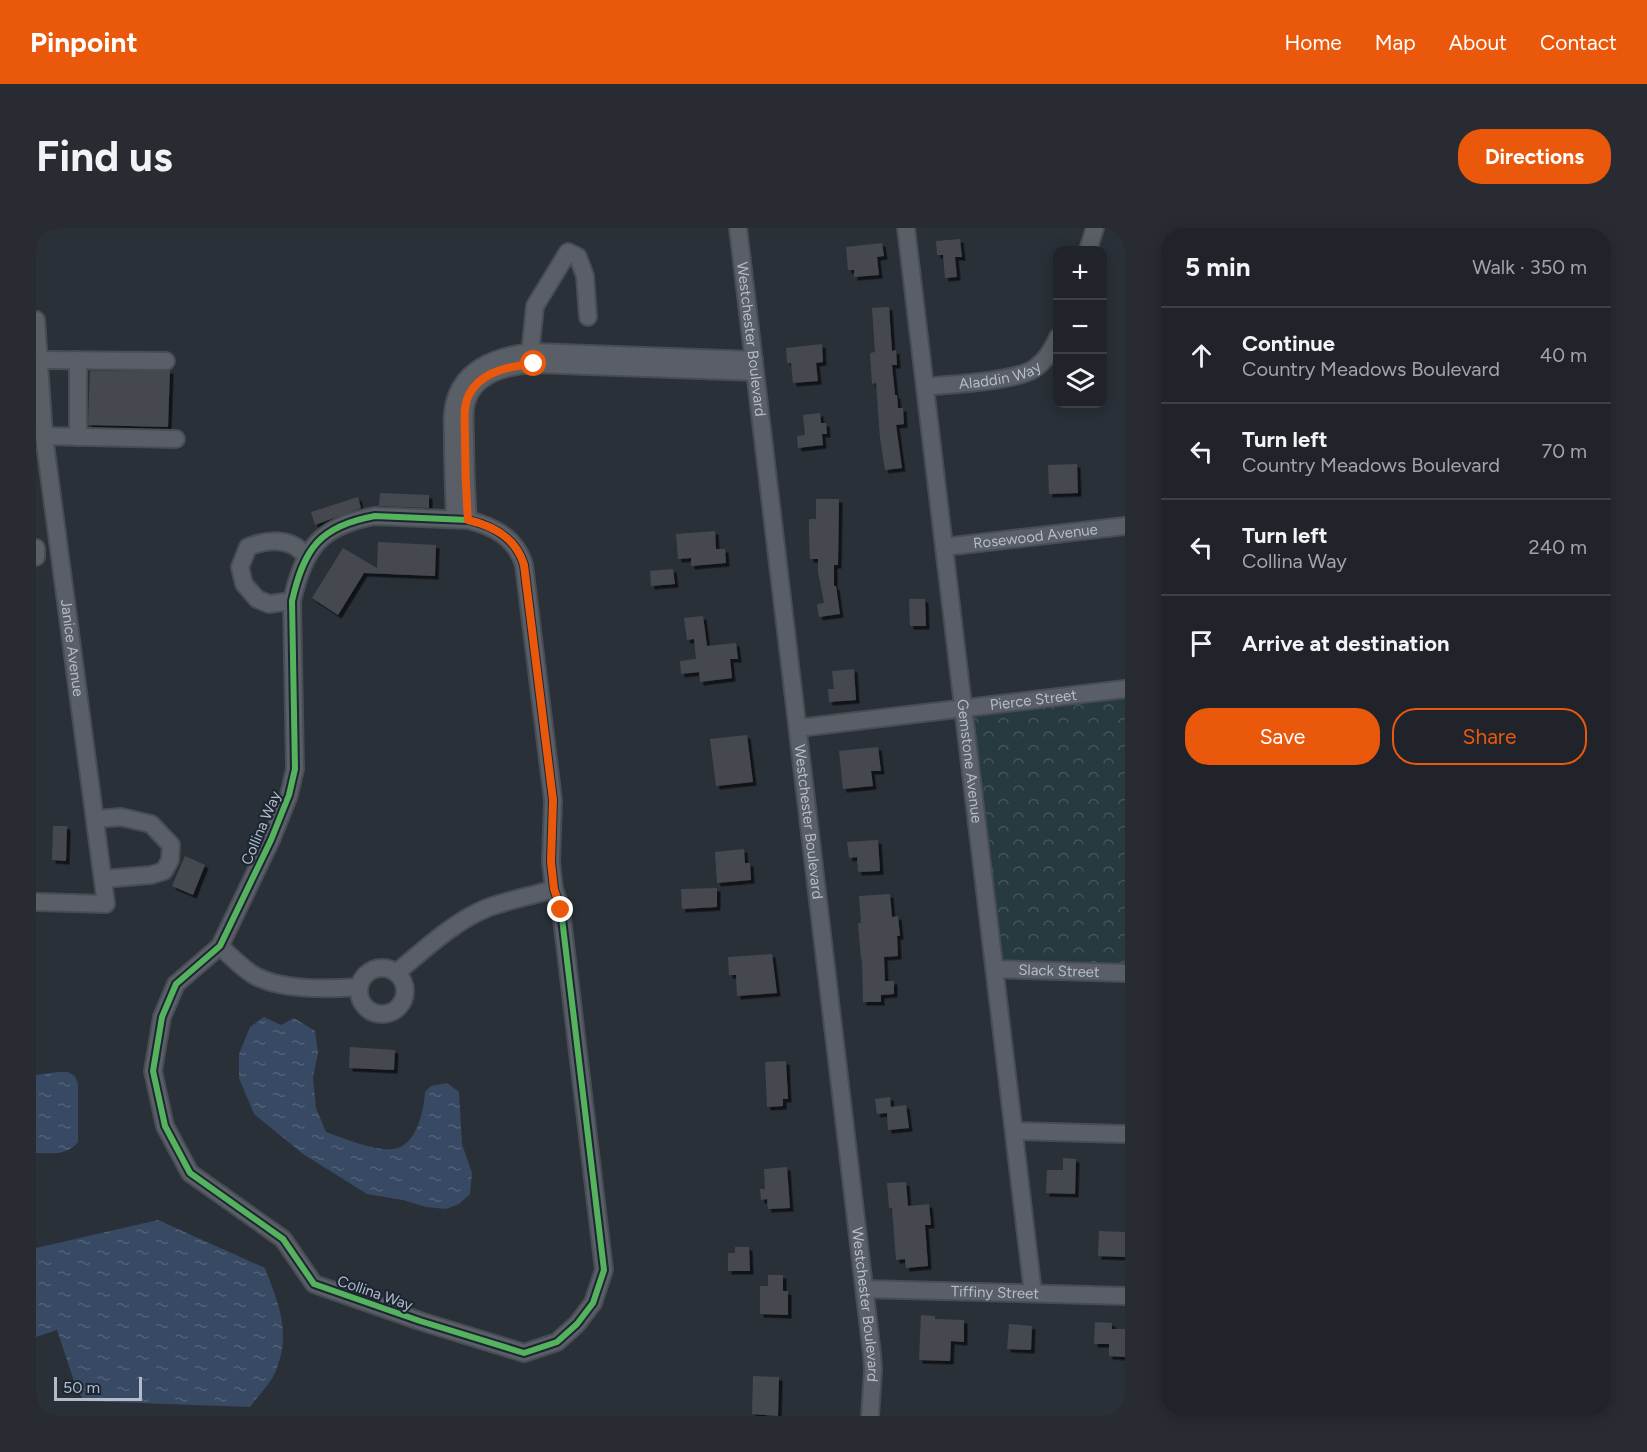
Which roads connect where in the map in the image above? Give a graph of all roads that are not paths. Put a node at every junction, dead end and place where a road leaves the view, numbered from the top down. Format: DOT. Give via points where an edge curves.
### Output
graph roads {
  1 [pos="738,228"];
  2 [pos="906,228"];
  3 [pos="1095,228"];
  4 [pos="1089,246"];
  5 [pos="588,317"];
  6 [pos="37,330"];
  7 [pos="1053,346"];
  8 [pos="529,358"];
  9 [pos="40,360"];
  10 [pos="78,360"];
  11 [pos="166,361"];
  12 [pos="754,366"];
  13 [pos="477,376"];
  14 [pos="39,385"];
  15 [pos="925,387"];
  16 [pos="44,436"];
  17 [pos="78,436"];
  18 [pos="176,439"];
  19 [pos="41,456"];
  20 [pos="458,478"];
  21 [pos="43,485"];
  22 [pos="461,519"];
  23 [pos="1125,526"];
  24 [pos="36,548"];
  25 [pos="944,548"];
  26 [pos="36,557"];
  27 [pos="306,557"];
  28 [pos="292,601"];
  29 [pos="1125,688"];
  30 [pos="963,708"];
  31 [pos="798,728"];
  32 [pos="95,819"];
  33 [pos="103,879"];
  34 [pos="554,889"];
  35 [pos="36,902"];
  36 [pos="220,946"];
  37 [pos="994,969"];
  38 [pos="396,973"];
  39 [pos="1125,973"];
  40 [pos="359,987"];
  41 [pos="1014,1131"];
  42 [pos="1125,1134"];
  43 [pos="865,1289"];
  44 [pos="1033,1293"];
  45 [pos="1125,1296"];
  46 [pos="870,1416"];
  1 -- 12 [label="street, Westchester Boulevard"];
  2 -- 15 [label="street, Gemstone Avenue"];
  3 -- 4 [label="street"];
  5 -- 8 [label="street" via="585,276 578,257 568,252 535,306"];
  6 -- 9 [label="street, Janice Avenue"];
  7 -- 15 [label="street, Aladdin Way" via="1045,360 1012,377"];
  8 -- 12 [label="street"];
  8 -- 13 [label="street"];
  9 -- 10 [label="street"];
  9 -- 14 [label="street, Janice Avenue"];
  10 -- 11 [label="street"];
  10 -- 17 [label="street"];
  12 -- 31 [label="street, Westchester Boulevard"];
  13 -- 20 [label="street" via="465,407"];
  13 -- 20 [label="street" via="465,381 458,394 453,427 442,447 443,456"];
  14 -- 16 [label="street, Janice Avenue"];
  15 -- 25 [label="street, Gemstone Avenue"];
  16 -- 17 [label="street"];
  16 -- 19 [label="street, Janice Avenue"];
  17 -- 18 [label="street"];
  19 -- 21 [label="street, Janice Avenue"];
  20 -- 22 [label="street"];
  21 -- 32 [label="street, Janice Avenue"];
  22 -- 27 [label="street, Collina Way" via="358,519 331,530"];
  22 -- 34 [label="street, Collina Way" via="494,528 517,548 524,565 553,800 550,850"];
  23 -- 25 [label="street, Rosewood Avenue"];
  24 -- 26 [label="street"];
  25 -- 30 [label="street, Gemstone Avenue"];
  27 -- 28 [label="street, Collina Way"];
  27 -- 28 [label="street" via="300,547 264,541 248,547 240,567 244,584 257,599 269,604"];
  28 -- 36 [label="street, Collina Way" via="295,769 271,840"];
  29 -- 30 [label="street, Pierce Street"];
  30 -- 31 [label="street, Pierce Street"];
  30 -- 37 [label="street, Gemstone Avenue"];
  31 -- 43 [label="street, Westchester Boulevard"];
  32 -- 33 [label="street, Janice Avenue"];
  32 -- 33 [label="street" via="121,818 151,824 171,845 164,871"];
  33 -- 35 [label="street, Janice Avenue" via="106,904"];
  34 -- 36 [label="street, Collina Way" via="561,910 604,1270 593,1303 577,1324 556,1342 525,1353 314,1284 283,1239 190,1173 165,1126 153,1071 162,1017 176,984"];
  34 -- 38 [label="street" via="488,908 465,920"];
  36 -- 40 [label="street" via="240,965 266,981 312,987"];
  37 -- 39 [label="street, Slack Street"];
  37 -- 41 [label="street, Gemstone Avenue"];
  38 -- 40 [label="street" via="384,968 372,970"];
  38 -- 40 [label="street" via="404,984 404,996 392,1011 380,1014 368,1009 360,998"];
  41 -- 42 [label="street"];
  41 -- 44 [label="street, Gemstone Avenue"];
  43 -- 44 [label="street, Tiffiny Street"];
  43 -- 46 [label="street, Westchester Boulevard" via="873,1370"];
  44 -- 45 [label="street, Tiffiny Street"];
}
